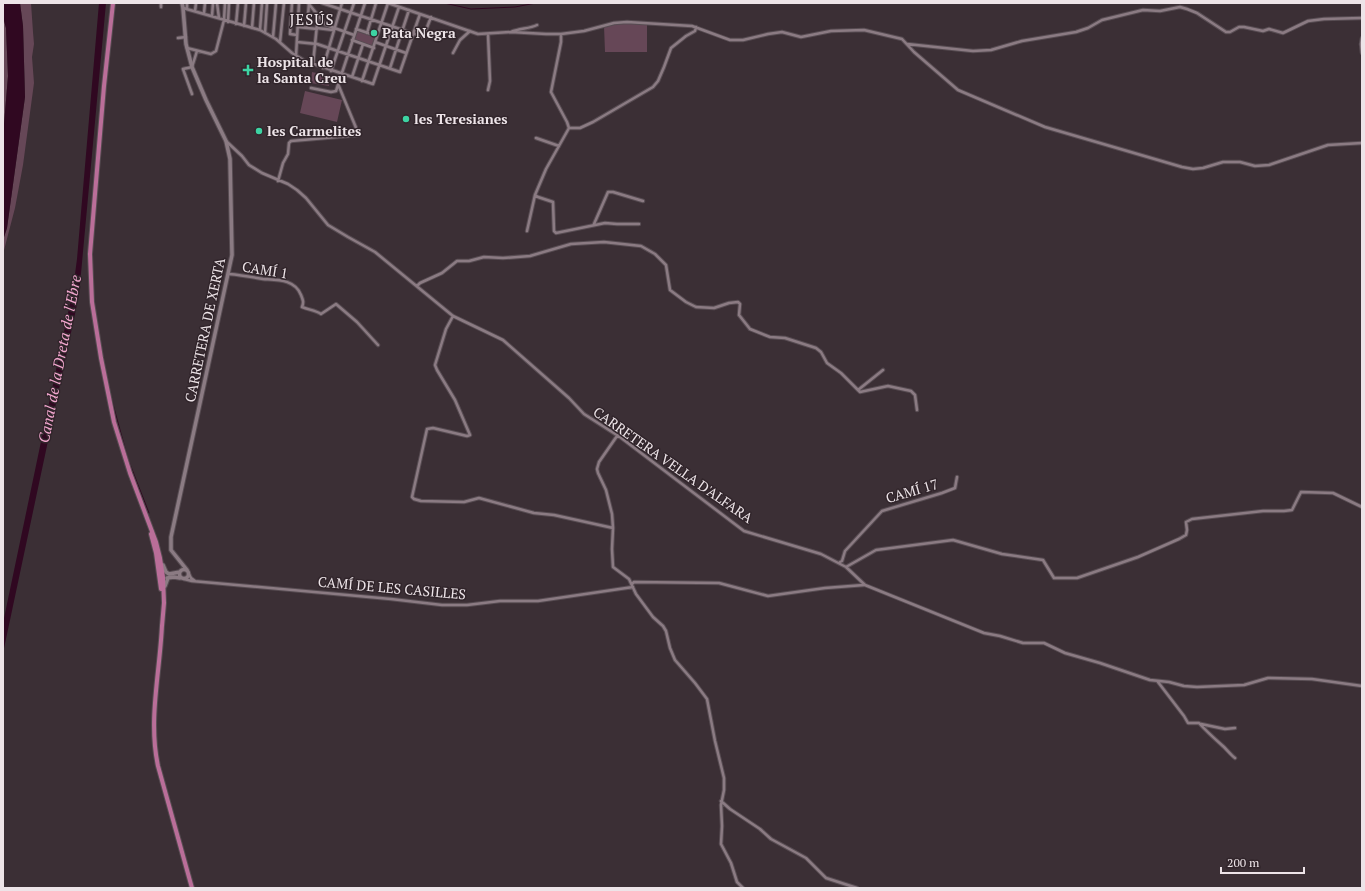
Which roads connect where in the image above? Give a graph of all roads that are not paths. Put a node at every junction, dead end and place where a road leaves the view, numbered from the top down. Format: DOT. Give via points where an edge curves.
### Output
graph roads {
  1 [pos="113,3"];
  2 [pos="182,3"];
  3 [pos="187,3"];
  4 [pos="196,3"];
  5 [pos="205,3"];
  6 [pos="213,3"];
  7 [pos="217,3"];
  8 [pos="225,3"];
  9 [pos="229,3"];
  10 [pos="238,3"];
  11 [pos="246,3"];
  12 [pos="254,3"];
  13 [pos="262,3"];
  14 [pos="267,3"];
  15 [pos="276,3"];
  16 [pos="284,3"];
  17 [pos="292,3"];
  18 [pos="299,3"];
  19 [pos="309,3"];
  20 [pos="316,3"];
  21 [pos="322,3"];
  22 [pos="342,3"];
  23 [pos="354,3"];
  24 [pos="365,3"];
  25 [pos="376,3"];
  26 [pos="388,3"];
  27 [pos="399,6"];
  28 [pos="312,7"];
  29 [pos="185,8"];
  30 [pos="340,9"];
  31 [pos="409,10"];
  32 [pos="195,11"];
  33 [pos="350,12"];
  34 [pos="204,14"];
  35 [pos="420,14"];
  36 [pos="318,15"];
  37 [pos="212,16"];
  38 [pos="361,16"];
  39 [pos="431,17"];
  40 [pos="219,18"];
  41 [pos="1362,18"];
  42 [pos="371,19"];
  43 [pos="224,20"];
  44 [pos="228,22"];
  45 [pos="382,23"];
  46 [pos="236,24"];
  47 [pos="537,25"];
  48 [pos="244,26"];
  49 [pos="393,26"];
  50 [pos="298,27"];
  51 [pos="696,27"];
  52 [pos="252,28"];
  53 [pos="307,28"];
  54 [pos="317,29"];
  55 [pos="333,29"];
  56 [pos="356,29"];
  57 [pos="402,29"];
  58 [pos="260,30"];
  59 [pos="470,31"];
  60 [pos="344,32"];
  61 [pos="511,32"];
  62 [pos="265,33"];
  63 [pos="367,33"];
  64 [pos="413,33"];
  65 [pos="488,34"];
  66 [pos="561,34"];
  67 [pos="297,35"];
  68 [pos="354,35"];
  69 [pos="377,36"];
  70 [pos="186,37"];
  71 [pos="273,37"];
  72 [pos="178,38"];
  73 [pos="1362,38"];
  74 [pos="352,40"];
  75 [pos="280,42"];
  76 [pos="297,42"];
  77 [pos="376,42"];
  78 [pos="315,44"];
  79 [pos="363,44"];
  80 [pos="907,44"];
  81 [pos="386,46"];
  82 [pos="187,48"];
  83 [pos="328,48"];
  84 [pos="374,48"];
  85 [pos="396,49"];
  86 [pos="197,51"];
  87 [pos="338,51"];
  88 [pos="406,53"];
  89 [pos="453,53"];
  90 [pos="1362,53"];
  91 [pos="348,54"];
  92 [pos="296,56"];
  93 [pos="359,58"];
  94 [pos="368,61"];
  95 [pos="313,64"];
  96 [pos="380,65"];
  97 [pos="192,67"];
  98 [pos="323,68"];
  99 [pos="390,68"];
  100 [pos="332,70"];
  101 [pos="341,74"];
  102 [pos="352,77"];
  103 [pos="362,81"];
  104 [pos="338,84"];
  105 [pos="311,88"];
  106 [pos="488,90"];
  107 [pos="192,94"];
  108 [pos="569,128"];
  109 [pos="536,138"];
  110 [pos="226,141"];
  111 [pos="1362,143"];
  112 [pos="559,146"];
  113 [pos="278,181"];
  114 [pos="535,195"];
  115 [pos="643,201"];
  116 [pos="594,224"];
  117 [pos="639,224"];
  118 [pos="527,231"];
  119 [pos="229,274"];
  120 [pos="417,286"];
  121 [pos="453,316"];
  122 [pos="378,345"];
  123 [pos="883,370"];
  124 [pos="858,390"];
  125 [pos="917,410"];
  126 [pos="617,436"];
  127 [pos="957,477"];
  128 [pos="1362,507"];
  129 [pos="144,511"];
  130 [pos="613,528"];
  131 [pos="156,551"];
  132 [pos="179,561"];
  133 [pos="840,563"];
  134 [pos="846,567"];
  135 [pos="180,571"];
  136 [pos="188,572"];
  137 [pos="167,576"];
  138 [pos="183,578"];
  139 [pos="196,581"];
  140 [pos="865,584"];
  141 [pos="632,586"];
  142 [pos="162,599"];
  143 [pos="162,626"];
  144 [pos="1158,682"];
  145 [pos="1362,686"];
  146 [pos="1200,724"];
  147 [pos="1235,728"];
  148 [pos="1235,758"];
  149 [pos="721,801"];
  150 [pos="192,888"];
  151 [pos="743,888"];
  152 [pos="857,888"];
  1 -- 129 [label="main road" via="90,274 100,358 109,400 124,456"];
  2 -- 29 [label="main road"];
  3 -- 29 [label="street"];
  4 -- 32 [label="street"];
  5 -- 34 [label="street"];
  6 -- 37 [label="street"];
  7 -- 40 [label="street"];
  8 -- 43 [label="street"];
  9 -- 44 [label="street"];
  10 -- 46 [label="street"];
  11 -- 48 [label="street"];
  12 -- 52 [label="street"];
  13 -- 58 [label="street"];
  14 -- 62 [label="street"];
  15 -- 71 [label="street"];
  16 -- 75 [label="street"];
  17 -- 67 [label="street" via="290,34"];
  18 -- 50 [label="street"];
  19 -- 28 [label="street"];
  19 -- 53 [label="street"];
  20 -- 28 [label="street"];
  21 -- 30 [label="street"];
  22 -- 30 [label="street"];
  23 -- 33 [label="street"];
  24 -- 38 [label="street"];
  25 -- 42 [label="street"];
  26 -- 27 [label="street"];
  26 -- 45 [label="street"];
  27 -- 31 [label="street"];
  27 -- 49 [label="street"];
  28 -- 36 [label="street"];
  29 -- 32 [label="street"];
  29 -- 70 [label="main road, CARRETERA DE XERTA"];
  30 -- 33 [label="street"];
  30 -- 55 [label="street"];
  31 -- 35 [label="street"];
  31 -- 57 [label="street"];
  32 -- 34 [label="street"];
  33 -- 38 [label="street"];
  33 -- 60 [label="street"];
  34 -- 37 [label="street"];
  35 -- 39 [label="street"];
  35 -- 64 [label="street"];
  36 -- 54 [label="street"];
  36 -- 55 [label="street"];
  37 -- 40 [label="street"];
  38 -- 42 [label="street"];
  38 -- 56 [label="street"];
  39 -- 59 [label="street"];
  39 -- 64 [label="street" via="424,36"];
  40 -- 43 [label="street"];
  41 -- 80 [label="street" via="1308,21 1283,32 1269,29 1263,32 1244,26 1228,33 1196,13 1180,7 1160,11 1137,11 1102,20 1076,32 1022,41 991,50 973,51"];
  42 -- 45 [label="street"];
  42 -- 63 [label="street"];
  43 -- 44 [label="street"];
  43 -- 86 [label="street" via="216,51"];
  44 -- 46 [label="street"];
  45 -- 49 [label="street"];
  45 -- 69 [label="street"];
  46 -- 48 [label="street"];
  47 -- 61 [label="street"];
  48 -- 52 [label="street"];
  49 -- 57 [label="street"];
  49 -- 81 [label="street"];
  50 -- 53 [label="street"];
  50 -- 67 [label="street"];
  51 -- 66 [label="street" via="618,22"];
  51 -- 80 [label="street" via="730,40 744,40 782,32 801,37 832,31 864,30 900,38"];
  51 -- 108 [label="street" via="695,31 671,48 658,81 653,87 593,122 580,128"];
  52 -- 58 [label="street"];
  53 -- 54 [label="street"];
  54 -- 55 [label="street"];
  54 -- 78 [label="street"];
  55 -- 60 [label="street"];
  55 -- 83 [label="street"];
  56 -- 63 [label="street"];
  56 -- 68 [label="street"];
  57 -- 64 [label="street"];
  57 -- 85 [label="street"];
  58 -- 62 [label="street"];
  59 -- 65 [label="street"];
  59 -- 89 [label="street" via="460,40"];
  60 -- 68 [label="street"];
  60 -- 87 [label="street"];
  61 -- 65 [label="street"];
  61 -- 66 [label="street"];
  62 -- 71 [label="street"];
  63 -- 69 [label="street"];
  64 -- 88 [label="street"];
  65 -- 106 [label="street"];
  66 -- 108 [label="street" via="550,90"];
  67 -- 76 [label="street"];
  68 -- 74 [label="street"];
  69 -- 77 [label="street"];
  70 -- 72 [label="street"];
  70 -- 82 [label="main road, CARRETERA DE XERTA"];
  71 -- 75 [label="street"];
  73 -- 90 [label="street"];
  74 -- 79 [label="street"];
  74 -- 91 [label="street"];
  75 -- 92 [label="street"];
  76 -- 78 [label="street"];
  76 -- 92 [label="street"];
  77 -- 81 [label="street"];
  77 -- 84 [label="street"];
  78 -- 83 [label="street"];
  78 -- 95 [label="street"];
  79 -- 84 [label="street"];
  79 -- 93 [label="street"];
  80 -- 111 [label="street" via="958,90 1045,127 1182,167 1203,168 1222,162 1269,165 1328,145"];
  81 -- 85 [label="street"];
  81 -- 96 [label="street"];
  82 -- 86 [label="street"];
  82 -- 97 [label="main road, CARRETERA DE XERTA"];
  83 -- 87 [label="street"];
  83 -- 98 [label="street"];
  84 -- 94 [label="street"];
  85 -- 88 [label="street"];
  85 -- 99 [label="street"];
  86 -- 97 [label="street"];
  87 -- 91 [label="street"];
  87 -- 100 [label="street"];
  88 -- 99 [label="street" via="400,72"];
  91 -- 93 [label="street"];
  91 -- 101 [label="street"];
  92 -- 95 [label="street"];
  93 -- 94 [label="street"];
  93 -- 102 [label="street"];
  94 -- 96 [label="street"];
  94 -- 103 [label="street"];
  95 -- 98 [label="street"];
  96 -- 99 [label="street"];
  96 -- 103 [label="street" via="373,84"];
  97 -- 107 [label="street" via="183,69"];
  97 -- 110 [label="main road, CARRETERA DE XERTA"];
  98 -- 100 [label="street"];
  100 -- 101 [label="street"];
  101 -- 102 [label="street"];
  101 -- 104 [label="street"];
  102 -- 103 [label="street"];
  104 -- 105 [label="street" via="334,92"];
  104 -- 113 [label="street" via="359,135 291,141"];
  108 -- 112 [label="street"];
  109 -- 112 [label="street"];
  110 -- 113 [label="street, CARRETERA VELLA D'ALFARA" via="249,165"];
  110 -- 119 [label="main road, CARRETERA DE XERTA" via="230,159 232,255"];
  112 -- 114 [label="street"];
  113 -- 120 [label="street, CARRETERA VELLA D'ALFARA" via="297,190 328,225 375,252"];
  114 -- 116 [label="street" via="553,202 555,233"];
  114 -- 118 [label="street"];
  115 -- 116 [label="street" via="608,192"];
  116 -- 117 [label="street"];
  119 -- 122 [label="street, CAMÍ 1" via="276,279 293,284 301,294 304,302 302,307 321,314 336,304"];
  119 -- 132 [label="main road, CARRETERA DE XERTA" via="173,525 171,550"];
  120 -- 121 [label="street, CARRETERA VELLA D'ALFARA"];
  120 -- 124 [label="street" via="458,261 484,257 530,256 572,244 601,242 641,246 664,262 670,290 686,302 693,306 714,308 739,302 739,315 750,329 774,338 785,338 816,348 827,363"];
  121 -- 126 [label="street, CARRETERA VELLA D'ALFARA" via="503,340 584,414"];
  121 -- 130 [label="street" via="446,329 435,365 455,400 470,435 427,429 412,497 421,501 464,502 480,498 534,513"];
  123 -- 124 [label="street"];
  124 -- 125 [label="street" via="861,392 888,386 911,391 915,394"];
  126 -- 130 [label="street" via="597,469 608,497"];
  126 -- 133 [label="street, CARRETERA VELLA D'ALFARA" via="744,531 821,554"];
  127 -- 133 [label="street, CAMÍ 17" via="955,488 882,510 845,551"];
  128 -- 134 [label="street" via="1333,493 1301,492 1292,510 1192,519 1186,522 1186,535 1180,539 1077,578 1054,578 1043,560 1002,554 953,540 876,550"];
  129 -- 131 [label="main road"];
  129 -- 137 [label="main road"];
  130 -- 141 [label="street" via="613,567 628,577"];
  131 -- 137 [label="main road" via="161,574"];
  131 -- 142 [label="main road"];
  132 -- 135 [label="main road"];
  132 -- 136 [label="main road"];
  133 -- 134 [label="street, CARRETERA VELLA D'ALFARA"];
  134 -- 140 [label="street, CARRETERA VELLA D'ALFARA"];
  135 -- 136 [label="main road" via="184,569"];
  135 -- 137 [label="main road"];
  135 -- 138 [label="main road" via="179,574"];
  136 -- 138 [label="main road" via="187,577"];
  136 -- 139 [label="street"];
  137 -- 138 [label="main road"];
  137 -- 142 [label="main road" via="162,579"];
  137 -- 143 [label="main road"];
  138 -- 139 [label="street, CAMÍ DE LES CASILLES"];
  139 -- 141 [label="street, CAMÍ DE LES CASILLES" via="442,605 543,601"];
  140 -- 141 [label="street, CAMÍ DE LES CASILLES" via="768,596 719,583 634,582"];
  140 -- 144 [label="street, CARRETERA VELLA D'ALFARA" via="984,634 1023,643 1044,643 1065,653"];
  141 -- 149 [label="street" via="653,617 665,628 676,660 706,699 724,778"];
  142 -- 143 [label="main road"];
  143 -- 150 [label="main road" via="154,746"];
  144 -- 145 [label="street, CARRETERA VELLA D'ALFARA" via="1197,687 1244,685 1268,678 1297,678"];
  144 -- 146 [label="street" via="1188,723"];
  146 -- 147 [label="street" via="1225,729"];
  146 -- 148 [label="street"];
  149 -- 151 [label="street" via="721,844 737,882"];
  149 -- 152 [label="street" via="771,839 806,858 826,878"];
}
